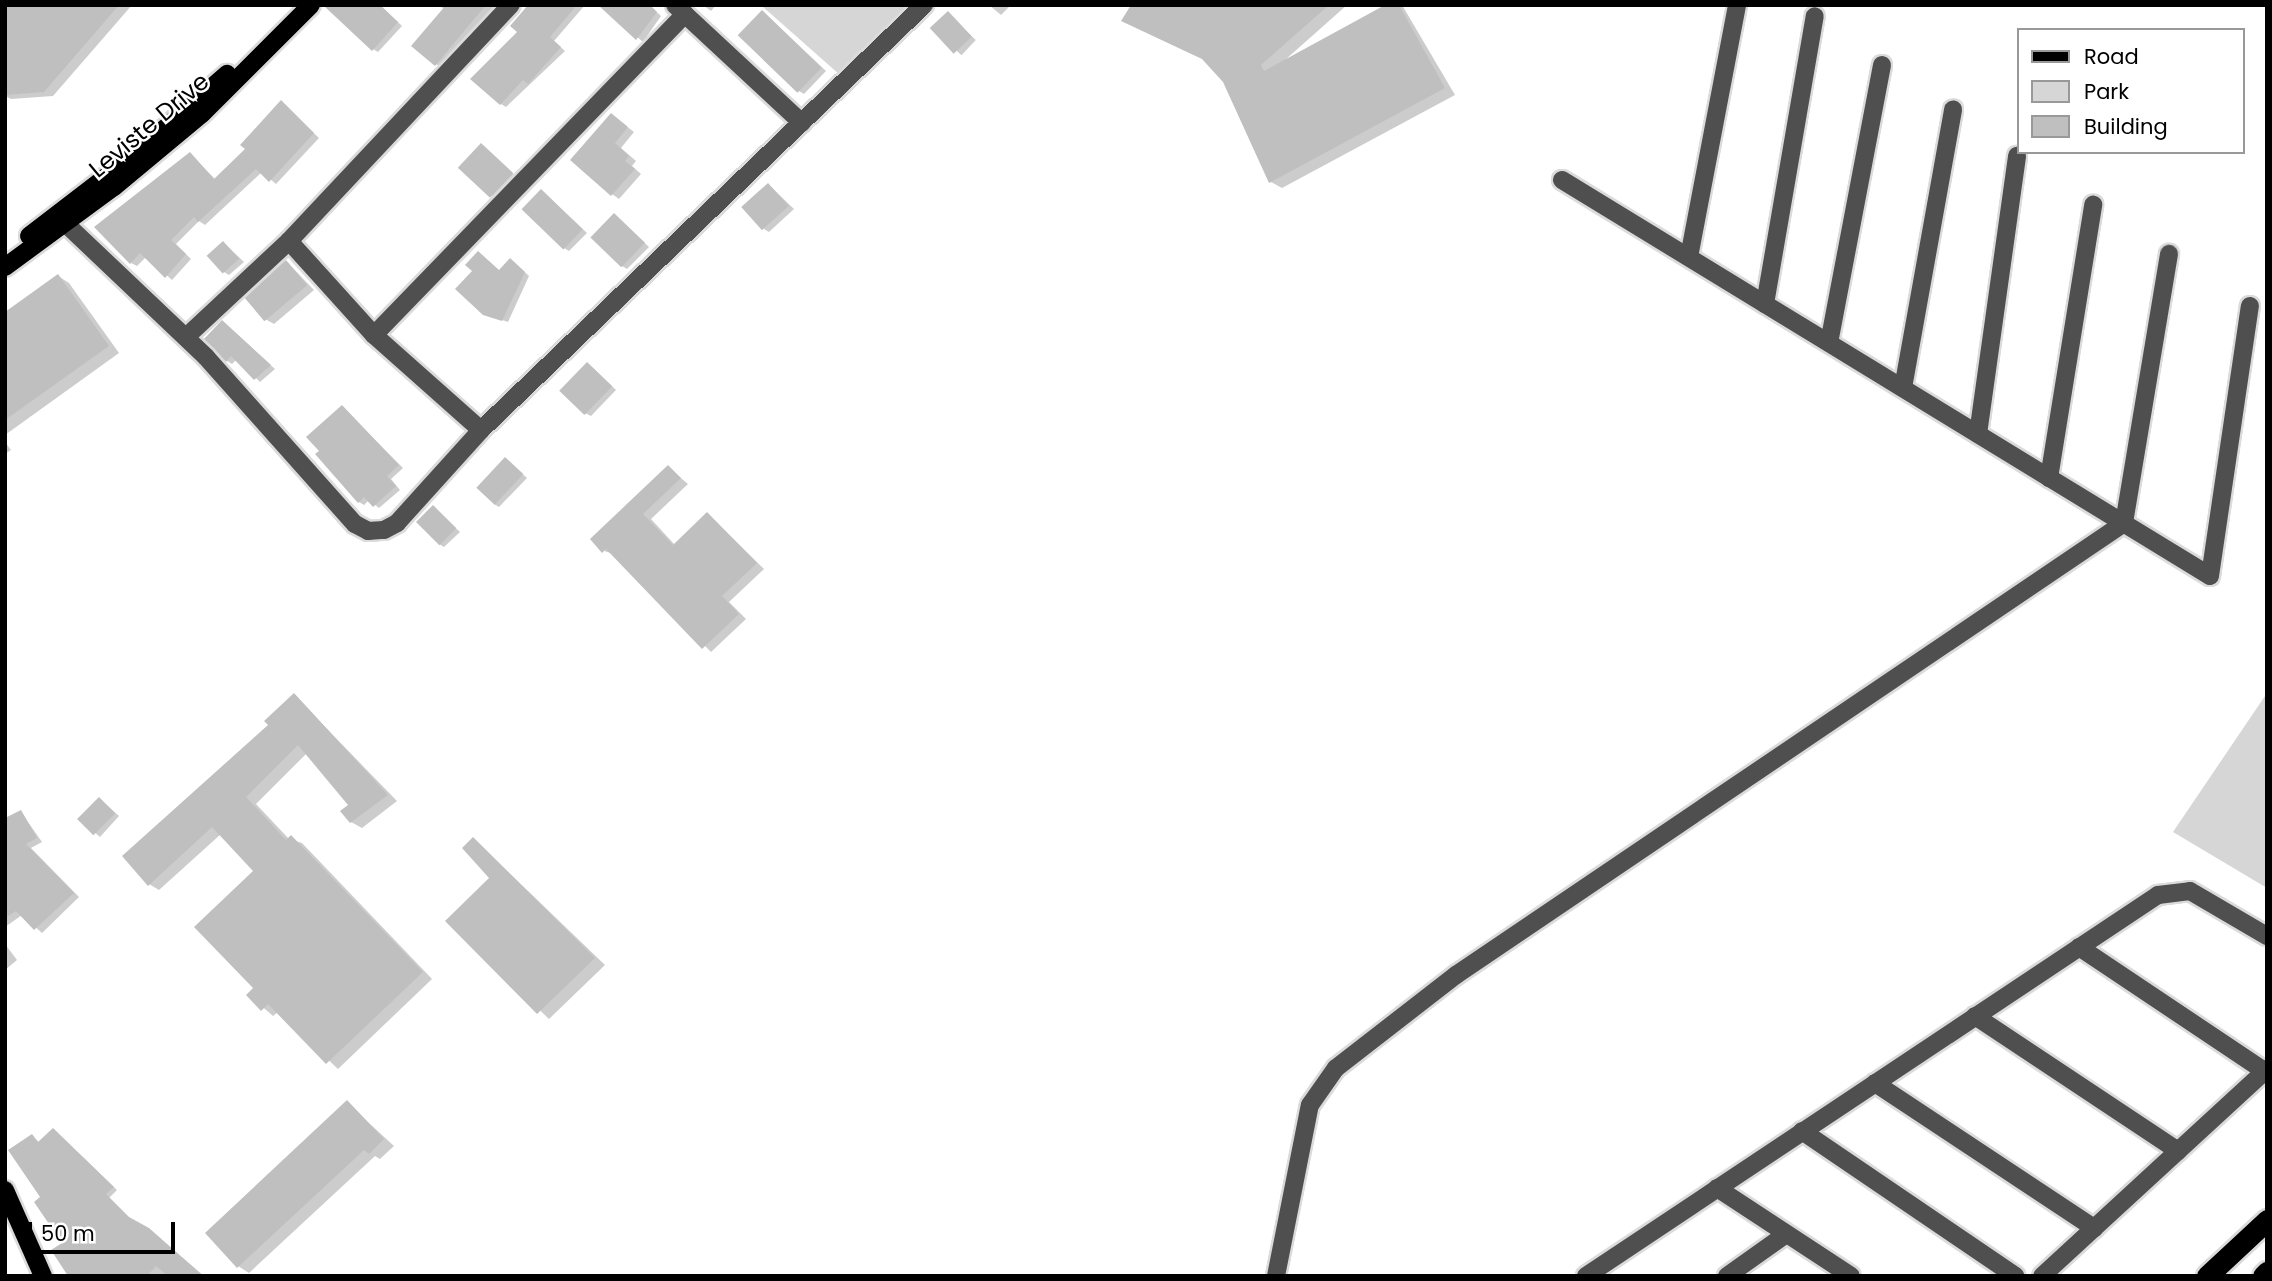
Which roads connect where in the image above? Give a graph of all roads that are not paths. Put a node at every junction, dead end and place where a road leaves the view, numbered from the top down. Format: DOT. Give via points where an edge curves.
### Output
graph roads {
  1 [pos="297,5"];
  2 [pos="311,5"];
  3 [pos="512,5"];
  4 [pos="924,5"];
  5 [pos="1737,5"];
  6 [pos="680,10"];
  7 [pos="1815,16"];
  8 [pos="1882,65"];
  9 [pos="1953,109"];
  10 [pos="802,123"];
  11 [pos="2017,156"];
  12 [pos="1562,180"];
  13 [pos="2093,205"];
  14 [pos="66,224"];
  15 [pos="289,241"];
  16 [pos="5,253"];
  17 [pos="2169,254"];
  18 [pos="1689,257"];
  19 [pos="5,267"];
  20 [pos="1765,304"];
  21 [pos="2250,306"];
  22 [pos="374,335"];
  23 [pos="186,337"];
  24 [pos="1829,343"];
  25 [pos="1903,388"];
  26 [pos="481,430"];
  27 [pos="1978,434"];
  28 [pos="2049,478"];
  29 [pos="2124,523"];
  30 [pos="2267,936"];
  31 [pos="2079,947"];
  32 [pos="1975,1016"];
  33 [pos="2265,1070"];
  34 [pos="1875,1083"];
  35 [pos="1802,1131"];
  36 [pos="2178,1151"];
  37 [pos="1717,1188"];
  38 [pos="5,1190"];
  39 [pos="2267,1220"];
  40 [pos="2094,1228"];
  41 [pos="1786,1234"];
  42 [pos="2267,1272"];
  43 [pos="43,1276"];
  44 [pos="1276,1276"];
  45 [pos="1586,1276"];
  46 [pos="1727,1276"];
  47 [pos="1851,1276"];
  48 [pos="2015,1276"];
  49 [pos="2042,1276"];
  50 [pos="2207,1276"];
  51 [pos="2263,1276"];
  1 -- 16 [label="main road, Leviste Drive" via="175,121"];
  2 -- 14 [label="main road, Leviste Drive" via="202,114"];
  3 -- 15 [label="street"];
  4 -- 10 [label="street"];
  5 -- 18 [label="street"];
  6 -- 10 [label="street"];
  6 -- 22 [label="street"];
  7 -- 20 [label="street"];
  8 -- 24 [label="street"];
  9 -- 25 [label="street"];
  10 -- 26 [label="street"];
  11 -- 27 [label="street"];
  12 -- 18 [label="street"];
  13 -- 28 [label="street"];
  14 -- 19 [label="main road, Leviste Drive"];
  14 -- 23 [label="street"];
  15 -- 22 [label="street"];
  15 -- 23 [label="street"];
  17 -- 29 [label="street"];
  18 -- 20 [label="street"];
  20 -- 24 [label="street"];
  21 -- 29 [label="street" via="2210,576"];
  22 -- 26 [label="street"];
  23 -- 26 [label="street" via="355,524 368,531 397,523"];
  24 -- 25 [label="street"];
  25 -- 27 [label="street"];
  27 -- 28 [label="street"];
  28 -- 29 [label="street"];
  29 -- 44 [label="street" via="1456,975 1336,1068 1310,1105"];
  30 -- 31 [label="street" via="2200,895 2175,889 2147,901"];
  31 -- 32 [label="street"];
  31 -- 33 [label="street"];
  32 -- 34 [label="street"];
  32 -- 36 [label="street"];
  33 -- 36 [label="street"];
  34 -- 35 [label="street"];
  34 -- 40 [label="street"];
  35 -- 37 [label="street"];
  35 -- 48 [label="street"];
  36 -- 40 [label="street"];
  37 -- 41 [label="street"];
  37 -- 45 [label="street"];
  38 -- 43 [label="main road"];
  39 -- 50 [label="highway"];
  40 -- 49 [label="street"];
  41 -- 46 [label="street"];
  41 -- 47 [label="street"];
  42 -- 51 [label="highway"];
}
